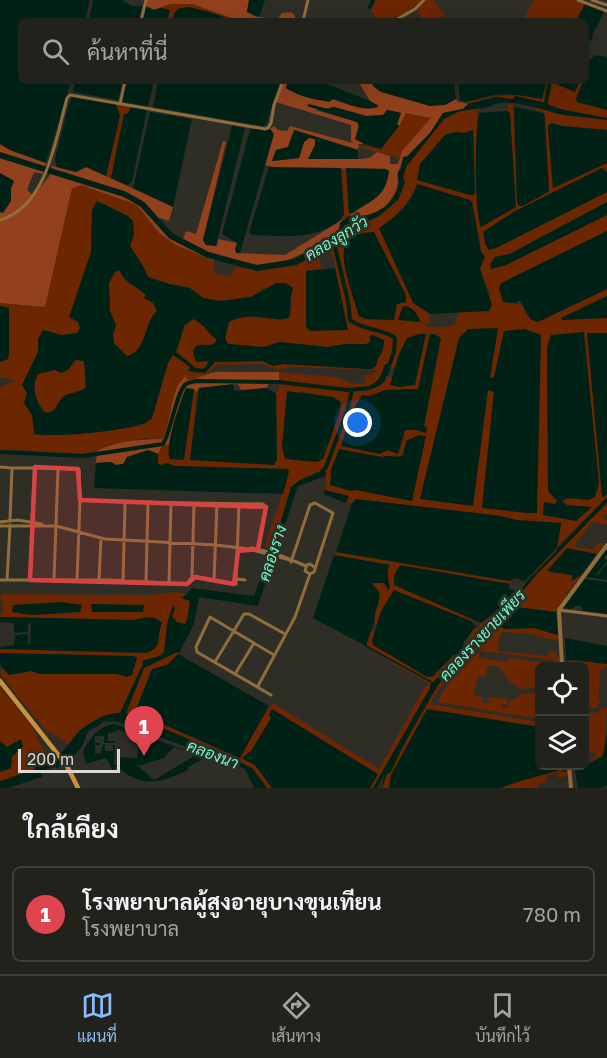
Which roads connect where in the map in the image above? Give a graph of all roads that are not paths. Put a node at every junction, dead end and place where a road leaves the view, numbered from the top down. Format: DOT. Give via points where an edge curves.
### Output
graph roads {
  1 [pos="146,0"];
  2 [pos="308,0"];
  3 [pos="424,0"];
  4 [pos="578,0"];
  5 [pos="592,0"];
  6 [pos="607,5"];
  7 [pos="607,11"];
  8 [pos="142,18"];
  9 [pos="304,18"];
  10 [pos="399,18"];
  11 [pos="124,84"];
  12 [pos="282,84"];
  13 [pos="120,104"];
  14 [pos="0,220"];
  15 [pos="0,467"];
  16 [pos="35,467"];
  17 [pos="12,468"];
  18 [pos="58,468"];
  19 [pos="80,500"];
  20 [pos="124,502"];
  21 [pos="148,502"];
  22 [pos="171,503"];
  23 [pos="194,503"];
  24 [pos="217,504"];
  25 [pos="239,504"];
  26 [pos="10,523"];
  27 [pos="0,524"];
  28 [pos="32,524"];
  29 [pos="56,526"];
  30 [pos="79,531"];
  31 [pos="101,538"];
  32 [pos="124,540"];
  33 [pos="147,542"];
  34 [pos="170,543"];
  35 [pos="193,544"];
  36 [pos="216,545"];
  37 [pos="607,545"];
  38 [pos="239,548"];
  39 [pos="249,549"];
  40 [pos="258,549"];
  41 [pos="269,553"];
  42 [pos="292,561"];
  43 [pos="306,566"];
  44 [pos="314,567"];
  45 [pos="310,574"];
  46 [pos="192,577"];
  47 [pos="237,579"];
  48 [pos="0,580"];
  49 [pos="8,580"];
  50 [pos="30,580"];
  51 [pos="54,580"];
  52 [pos="77,580"];
  53 [pos="99,580"];
  54 [pos="123,580"];
  55 [pos="214,580"];
  56 [pos="244,580"];
  57 [pos="146,581"];
  58 [pos="169,583"];
  59 [pos="559,610"];
  60 [pos="607,616"];
  61 [pos="234,630"];
  62 [pos="285,634"];
  63 [pos="254,643"];
  64 [pos="274,655"];
  65 [pos="214,662"];
  66 [pos="562,662"];
  67 [pos="235,674"];
  68 [pos="0,681"];
  69 [pos="258,687"];
  70 [pos="271,695"];
  71 [pos="569,770"];
  72 [pos="78,788"];
  73 [pos="571,788"];
  1 -- 8 [label="street"];
  2 -- 9 [label="street"];
  3 -- 10 [label="street"];
  4 -- 7 [label="street"];
  5 -- 6 [label="street"];
  11 -- 13 [label="street"];
  12 -- 13 [label="street" via="268,128"];
  13 -- 14 [label="street" via="68,96 45,176 15,215"];
  15 -- 17 [label="street"];
  16 -- 17 [label="street"];
  16 -- 18 [label="street"];
  16 -- 28 [label="street"];
  17 -- 26 [label="street"];
  18 -- 19 [label="street" via="79,470"];
  18 -- 29 [label="street"];
  19 -- 20 [label="street"];
  19 -- 30 [label="street"];
  20 -- 21 [label="street"];
  20 -- 32 [label="street"];
  21 -- 22 [label="street"];
  21 -- 33 [label="street"];
  22 -- 23 [label="street"];
  22 -- 34 [label="street"];
  23 -- 24 [label="street"];
  23 -- 35 [label="street"];
  24 -- 25 [label="street"];
  24 -- 36 [label="street"];
  25 -- 38 [label="street"];
  25 -- 40 [label="street" via="266,507"];
  26 -- 27 [label="street"];
  26 -- 28 [label="street"];
  26 -- 49 [label="street"];
  28 -- 29 [label="street"];
  28 -- 50 [label="street"];
  29 -- 30 [label="street"];
  29 -- 51 [label="street"];
  30 -- 31 [label="street"];
  30 -- 52 [label="street"];
  31 -- 32 [label="street"];
  31 -- 53 [label="street"];
  32 -- 33 [label="street"];
  32 -- 54 [label="street"];
  33 -- 34 [label="street"];
  33 -- 57 [label="street"];
  34 -- 35 [label="street"];
  34 -- 58 [label="street"];
  35 -- 36 [label="street"];
  35 -- 46 [label="street"];
  36 -- 38 [label="street"];
  36 -- 55 [label="street"];
  37 -- 59 [label="street"];
  38 -- 39 [label="street"];
  38 -- 47 [label="street"];
  39 -- 40 [label="street"];
  39 -- 41 [label="street"];
  40 -- 41 [label="street"];
  41 -- 42 [label="street"];
  42 -- 43 [label="street"];
  42 -- 44 [label="street" via="310,505 315,503 333,513"];
  43 -- 44 [label="street"];
  43 -- 45 [label="street" via="305,571"];
  44 -- 45 [label="street"];
  45 -- 62 [label="street"];
  46 -- 55 [label="street"];
  46 -- 58 [label="street" via="187,584"];
  47 -- 55 [label="street" via="234,584"];
  47 -- 56 [label="street"];
  48 -- 49 [label="street"];
  49 -- 50 [label="street"];
  50 -- 51 [label="street"];
  51 -- 52 [label="street"];
  52 -- 53 [label="street"];
  53 -- 54 [label="street"];
  54 -- 57 [label="street"];
  57 -- 58 [label="street"];
  59 -- 60 [label="street"];
  59 -- 66 [label="street"];
  61 -- 62 [label="street" via="246,613"];
  61 -- 63 [label="street"];
  61 -- 65 [label="street"];
  61 -- 65 [label="street" via="210,615 196,650"];
  62 -- 64 [label="street"];
  63 -- 64 [label="street"];
  63 -- 67 [label="street"];
  64 -- 69 [label="street"];
  65 -- 67 [label="street"];
  67 -- 69 [label="street"];
  68 -- 72 [label="main road" via="57,753"];
  69 -- 70 [label="street"];
  71 -- 73 [label="street"];
}
